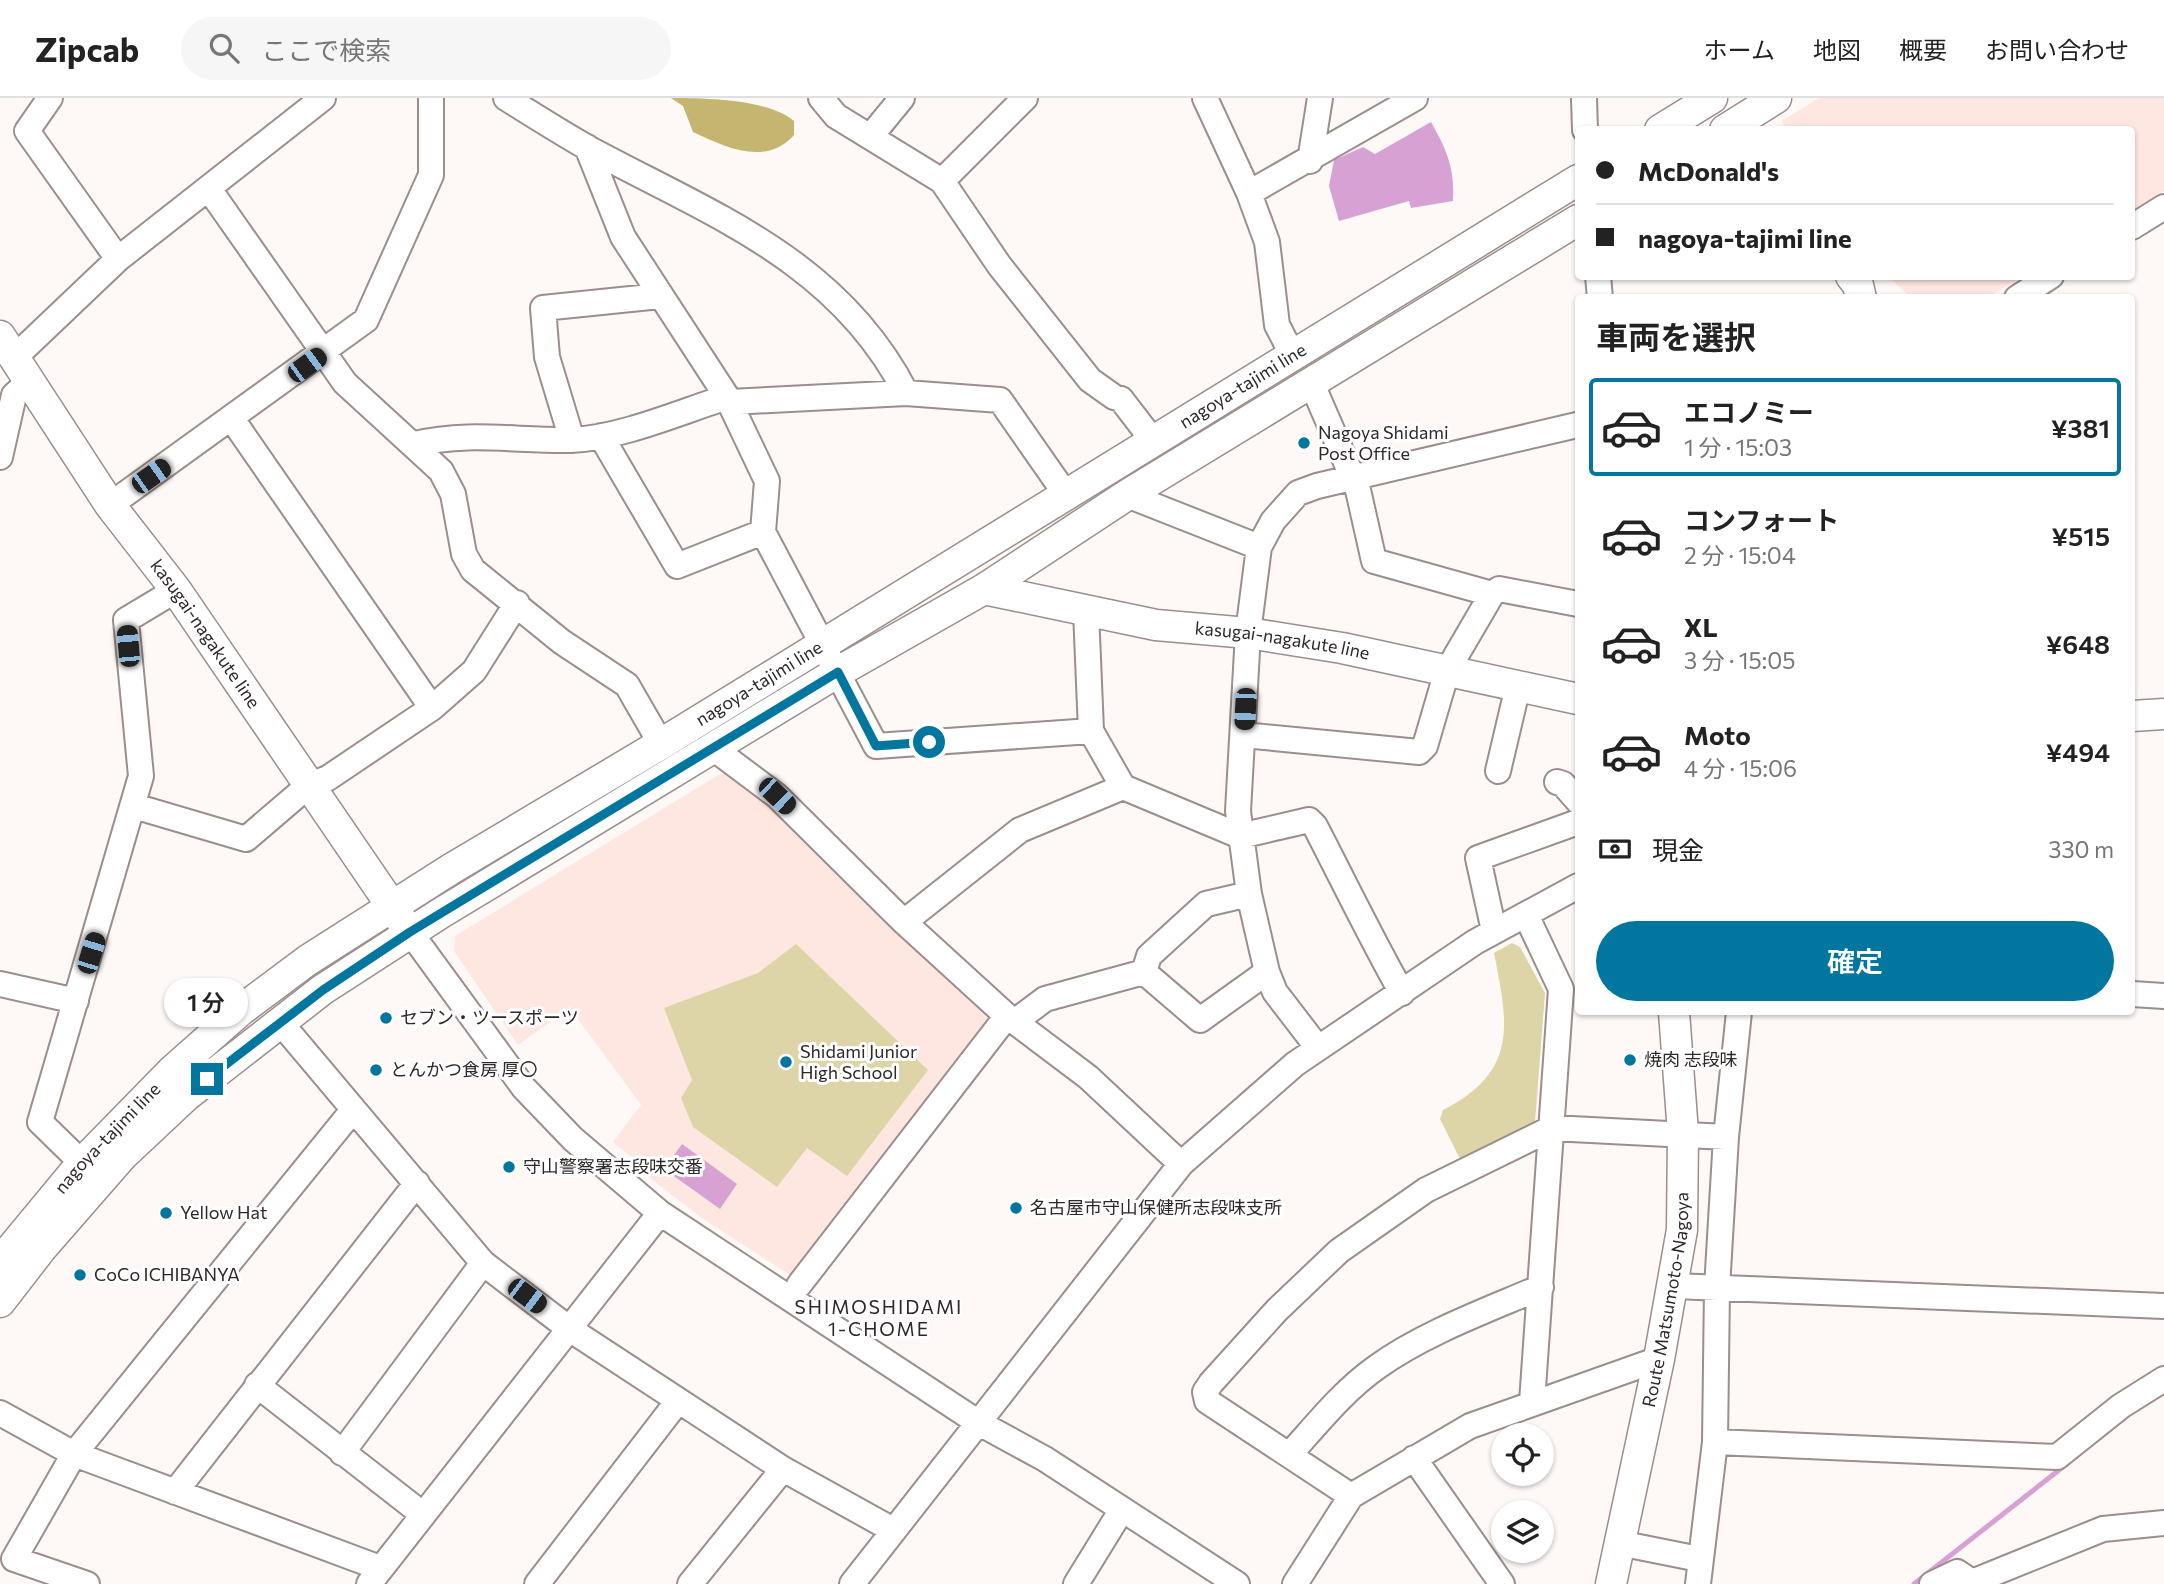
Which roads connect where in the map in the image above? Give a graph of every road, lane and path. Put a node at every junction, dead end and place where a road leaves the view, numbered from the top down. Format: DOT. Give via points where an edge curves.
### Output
graph roads {
  1 [pos="50,98"];
  2 [pos="323,98"];
  3 [pos="431,98"];
  4 [pos="506,98"];
  5 [pos="821,98"];
  6 [pos="902,98"];
  7 [pos="1025,98"];
  8 [pos="1205,98"];
  9 [pos="1320,98"];
  10 [pos="1415,98"];
  11 [pos="1584,98"];
  12 [pos="1776,98"];
  13 [pos="1706,99"];
  14 [pos="1585,126"];
  15 [pos="1666,126"];
  16 [pos="1725,126"];
  17 [pos="1732,126"];
  18 [pos="870,137"];
  19 [pos="587,148"];
  20 [pos="1310,161"];
  21 [pos="942,181"];
  22 [pos="1575,182"];
  23 [pos="209,188"];
  24 [pos="1249,193"];
  25 [pos="2164,207"];
  26 [pos="1575,222"];
  27 [pos="2135,225"];
  28 [pos="118,259"];
  29 [pos="2045,280"];
  30 [pos="2023,294"];
  31 [pos="660,296"];
  32 [pos="326,352"];
  33 [pos="1293,356"];
  34 [pos="15,358"];
  35 [pos="1312,384"];
  36 [pos="906,393"];
  37 [pos="729,399"];
  38 [pos="232,419"];
  39 [pos="1575,425"];
  40 [pos="601,436"];
  41 [pos="572,440"];
  42 [pos="1154,442"];
  43 [pos="415,444"];
  44 [pos="0,453"];
  45 [pos="1353,476"];
  46 [pos="1127,495"];
  47 [pos="1067,496"];
  48 [pos="110,505"];
  49 [pos="763,532"];
  50 [pos="1259,547"];
  51 [pos="984,589"];
  52 [pos="176,590"];
  53 [pos="1492,594"];
  54 [pos="517,603"];
  55 [pos="1575,603"];
  56 [pos="1086,611"];
  57 [pos="1248,633"];
  58 [pos="822,644"];
  59 [pos="1447,671"];
  60 [pos="838,672"];
  61 [pos="1518,686"];
  62 [pos="1575,698"];
  63 [pos="432,708"];
  64 [pos="2164,714"];
  65 [pos="2135,716"];
  66 [pos="1091,731"];
  67 [pos="1243,735"];
  68 [pos="661,744"];
  69 [pos="713,748"];
  70 [pos="1498,771"];
  71 [pos="1557,782"];
  72 [pos="308,786"];
  73 [pos="1123,787"];
  74 [pos="1575,798"];
  75 [pos="134,806"];
  76 [pos="1575,823"];
  77 [pos="1240,836"];
  78 [pos="1575,888"];
  79 [pos="1249,894"];
  80 [pos="392,906"];
  81 [pos="1526,915"];
  82 [pos="904,922"];
  83 [pos="410,932"];
  84 [pos="1494,932"];
  85 [pos="1144,972"];
  86 [pos="1267,972"];
  87 [pos="0,984"];
  88 [pos="1402,993"];
  89 [pos="2135,995"];
  90 [pos="2164,996"];
  91 [pos="76,1001"];
  92 [pos="1674,1015"];
  93 [pos="1739,1015"];
  94 [pos="1012,1018"];
  95 [pos="280,1022"];
  96 [pos="1318,1048"];
  97 [pos="353,1110"];
  98 [pos="1552,1128"];
  99 [pos="1683,1133"];
  100 [pos="1726,1138"];
  101 [pos="82,1163"];
  102 [pos="1181,1164"];
  103 [pos="417,1183"];
  104 [pos="660,1213"];
  105 [pos="0,1262"];
  106 [pos="483,1263"];
  107 [pos="799,1285"];
  108 [pos="1674,1286"];
  109 [pos="1541,1287"];
  110 [pos="1717,1288"];
  111 [pos="0,1302"];
  112 [pos="2164,1306"];
  113 [pos="571,1330"];
  114 [pos="1659,1359"];
  115 [pos="2164,1379"];
  116 [pos="257,1385"];
  117 [pos="678,1401"];
  118 [pos="1532,1402"];
  119 [pos="0,1413"];
  120 [pos="979,1423"];
  121 [pos="1715,1442"];
  122 [pos="342,1453"];
  123 [pos="74,1454"];
  124 [pos="1290,1454"];
  125 [pos="1414,1458"];
  126 [pos="783,1469"];
  127 [pos="175,1492"];
  128 [pos="1350,1496"];
  129 [pos="1121,1511"];
  130 [pos="421,1513"];
  131 [pos="2164,1523"];
  132 [pos="893,1530"];
  133 [pos="1619,1543"];
  134 [pos="1699,1559"];
  135 [pos="374,1576"];
  136 [pos="87,1584"];
  137 [pos="537,1584"];
  138 [pos="690,1584"];
  139 [pos="852,1584"];
  140 [pos="1076,1584"];
  141 [pos="1237,1584"];
  142 [pos="1295,1584"];
  143 [pos="1502,1584"];
  144 [pos="1611,1584"];
  145 [pos="1698,1584"];
  146 [pos="1932,1584"];
  1 -- 28 [label="street" via="27,131"];
  2 -- 23 [label="street"];
  3 -- 32 [label="street" via="431,175 366,320"];
  4 -- 19 [label="street"];
  5 -- 18 [label="street" via="836,116"];
  6 -- 18 [label="street"];
  7 -- 21 [label="street"];
  8 -- 24 [label="street"];
  9 -- 20 [label="street"];
  10 -- 20 [label="street"];
  11 -- 14 [label="street"];
  12 -- 17 [label="main road"];
  13 -- 15 [label="main road"];
  13 -- 16 [label="main road"];
  18 -- 21 [label="street"];
  19 -- 31 [label="street" via="623,237"];
  19 -- 36 [label="street" via="759,237 849,309 892,366"];
  20 -- 24 [label="street"];
  21 -- 42 [label="street" via="1030,306 1090,380 1121,399"];
  22 -- 33 [label="main road, nagoya-tajimi line"];
  23 -- 28 [label="street"];
  23 -- 32 [label="street"];
  24 -- 33 [label="street" via="1267,243 1277,325"];
  25 -- 27 [label="street"];
  26 -- 35 [label="main road, nagoya-tajimi line"];
  28 -- 34 [label="street"];
  29 -- 30 [label="street"];
  31 -- 37 [label="street"];
  31 -- 41 [label="street" via="543,308 547,357"];
  32 -- 38 [label="street"];
  32 -- 43 [label="street" via="345,383"];
  33 -- 42 [label="main road, nagoya-tajimi line"];
  34 -- 44 [label="street" via="14,395"];
  34 -- 48 [label="main road, kasugai-nagakute line"];
  35 -- 45 [label="street"];
  35 -- 46 [label="main road, nagoya-tajimi line"];
  36 -- 37 [label="street"];
  36 -- 47 [label="street" via="1000,400"];
  37 -- 40 [label="street"];
  37 -- 49 [label="street" via="767,481"];
  38 -- 48 [label="street"];
  38 -- 63 [label="street"];
  39 -- 45 [label="street"];
  40 -- 41 [label="street"];
  40 -- 49 [label="street" via="677,566"];
  41 -- 43 [label="street" via="449,435"];
  42 -- 47 [label="main road, nagoya-tajimi line"];
  43 -- 54 [label="street" via="442,471 453,494 464,554 473,570"];
  45 -- 50 [label="street" via="1298,493 1273,521"];
  45 -- 53 [label="street" via="1374,561"];
  46 -- 50 [label="street"];
  46 -- 51 [label="main road, nagoya-tajimi line"];
  47 -- 58 [label="main road, nagoya-tajimi line"];
  48 -- 52 [label="main road, kasugai-nagakute line"];
  49 -- 58 [label="street"];
  50 -- 57 [label="street"];
  51 -- 56 [label="main road, kasugai-nagakute line"];
  51 -- 60 [label="main road, nagoya-tajimi line"];
  52 -- 72 [label="main road, kasugai-nagakute line"];
  52 -- 75 [label="street" via="126,620 141,776"];
  53 -- 55 [label="street" via="1499,589"];
  53 -- 59 [label="street"];
  54 -- 63 [label="street" via="474,671"];
  54 -- 68 [label="street" via="562,642 627,685"];
  56 -- 57 [label="main road, kasugai-nagakute line" via="1156,625"];
  56 -- 66 [label="street"];
  57 -- 59 [label="main road, kasugai-nagakute line"];
  57 -- 67 [label="street"];
  58 -- 60 [label="street"];
  58 -- 68 [label="main road, nagoya-tajimi line"];
  59 -- 61 [label="main road, kasugai-nagakute line"];
  59 -- 67 [label="street" via="1425,746 1419,752"];
  60 -- 66 [label="street" via="876,746"];
  60 -- 69 [label="main road, nagoya-tajimi line"];
  61 -- 62 [label="main road, kasugai-nagakute line"];
  61 -- 70 [label="street"];
  63 -- 72 [label="street" via="328,778"];
  64 -- 65 [label="main road"];
  66 -- 73 [label="street"];
  67 -- 77 [label="street"];
  68 -- 80 [label="main road, nagoya-tajimi line"];
  69 -- 82 [label="street" via="777,796"];
  69 -- 83 [label="main road, nagoya-tajimi line"];
  71 -- 74 [label="street"];
  72 -- 75 [label="street" via="246,839"];
  72 -- 80 [label="main road, kasugai-nagakute line"];
  73 -- 77 [label="street"];
  73 -- 82 [label="street" via="1020,830"];
  75 -- 91 [label="street"];
  76 -- 84 [label="street" via="1478,858"];
  77 -- 79 [label="street"];
  77 -- 88 [label="street" via="1309,820"];
  78 -- 81 [label="street"];
  79 -- 85 [label="street" via="1206,904 1149,956"];
  79 -- 86 [label="street"];
  80 -- 83 [label="main road, kasugai-nagakute line"];
  80 -- 101 [label="main road, nagoya-tajimi line" via="241,1010 173,1070"];
  81 -- 84 [label="street"];
  81 -- 98 [label="street" via="1561,989"];
  82 -- 94 [label="street"];
  83 -- 95 [label="main road, nagoya-tajimi line"];
  83 -- 104 [label="street" via="524,1088 573,1139"];
  84 -- 88 [label="street"];
  85 -- 86 [label="street" via="1200,1020"];
  85 -- 94 [label="street" via="1045,999"];
  86 -- 96 [label="street" via="1275,992"];
  87 -- 91 [label="street"];
  88 -- 96 [label="street"];
  89 -- 90 [label="street"];
  91 -- 101 [label="street" via="40,1122"];
  92 -- 99 [label="main road, Route Matsumoto-Nagoya"];
  93 -- 100 [label="street"];
  94 -- 102 [label="street" via="1088,1077"];
  94 -- 107 [label="street"];
  95 -- 97 [label="street"];
  95 -- 111 [label="main road, nagoya-tajimi line" via="186,1096 123,1155"];
  96 -- 102 [label="street" via="1254,1097"];
  97 -- 103 [label="street"];
  97 -- 123 [label="street"];
  98 -- 99 [label="street"];
  98 -- 109 [label="street"];
  98 -- 124 [label="street" via="1426,1191 1339,1251 1210,1383 1207,1401"];
  99 -- 100 [label="street"];
  99 -- 108 [label="main road, Route Matsumoto-Nagoya" via="1682,1230"];
  100 -- 110 [label="street"];
  101 -- 105 [label="main road, nagoya-tajimi line"];
  102 -- 120 [label="street"];
  103 -- 106 [label="street"];
  103 -- 116 [label="street"];
  104 -- 113 [label="street"];
  104 -- 120 [label="street"];
  106 -- 113 [label="street"];
  106 -- 122 [label="street"];
  108 -- 110 [label="street"];
  108 -- 114 [label="main road, Route Matsumoto-Nagoya"];
  109 -- 118 [label="street"];
  109 -- 124 [label="street" via="1454,1325 1379,1365 1342,1395"];
  110 -- 112 [label="street"];
  110 -- 121 [label="street"];
  113 -- 117 [label="street"];
  113 -- 130 [label="street"];
  114 -- 118 [label="street"];
  114 -- 133 [label="main road, Route Matsumoto-Nagoya"];
  115 -- 121 [label="street" via="2121,1406 2057,1457"];
  116 -- 122 [label="street"];
  116 -- 127 [label="street"];
  117 -- 126 [label="street"];
  117 -- 137 [label="street"];
  118 -- 125 [label="street" via="1470,1426"];
  119 -- 123 [label="street"];
  120 -- 129 [label="street" via="1045,1459"];
  120 -- 132 [label="street"];
  121 -- 134 [label="street"];
  122 -- 130 [label="street"];
  123 -- 127 [label="street"];
  123 -- 136 [label="street" via="15,1559"];
  124 -- 128 [label="street"];
  125 -- 128 [label="street"];
  125 -- 143 [label="street"];
  126 -- 132 [label="street"];
  126 -- 138 [label="street"];
  127 -- 135 [label="street"];
  128 -- 142 [label="street"];
  129 -- 140 [label="street"];
  129 -- 141 [label="street"];
  130 -- 135 [label="street"];
  131 -- 146 [label="street" via="2102,1530 1972,1583 1957,1572"];
  132 -- 139 [label="street"];
  133 -- 134 [label="street"];
  133 -- 144 [label="main road, Route Matsumoto-Nagoya"];
  134 -- 145 [label="street"];
}
